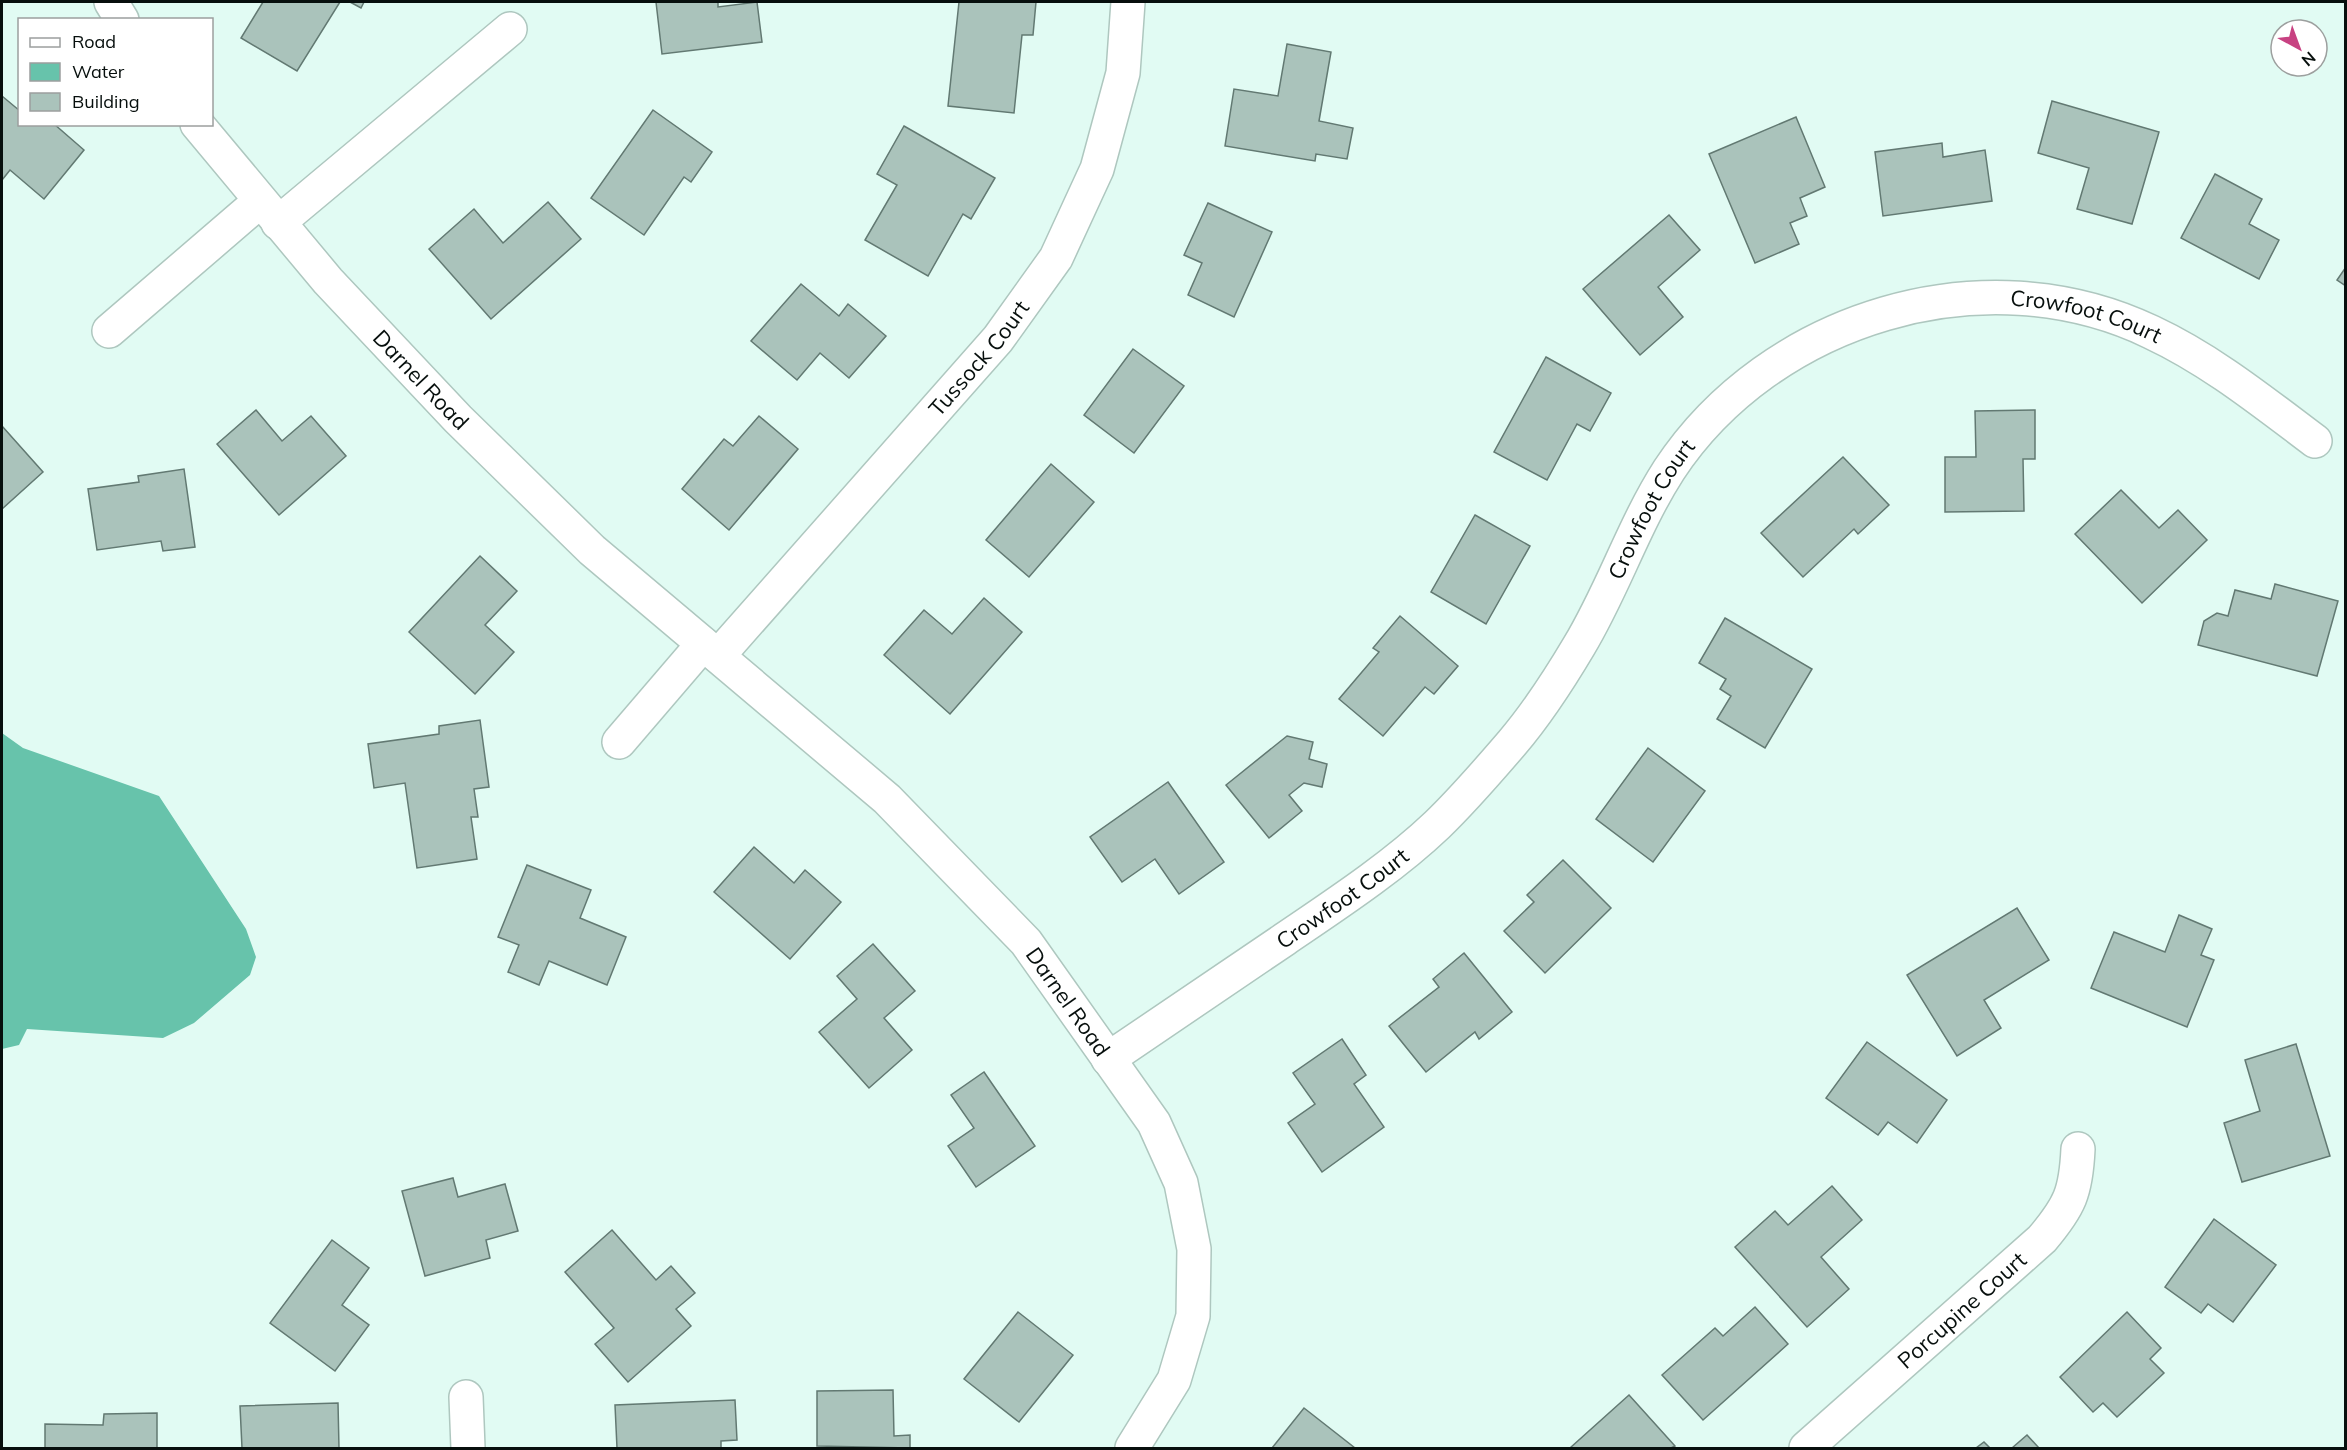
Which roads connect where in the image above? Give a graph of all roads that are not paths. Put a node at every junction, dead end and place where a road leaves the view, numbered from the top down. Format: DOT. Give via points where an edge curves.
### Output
graph roads {
  1 [pos="111,2"];
  2 [pos="1128,2"];
  3 [pos="121,18"];
  4 [pos="510,29"];
  5 [pos="199,126"];
  6 [pos="268,212"];
  7 [pos="109,332"];
  8 [pos="2315,441"];
  9 [pos="710,650"];
  10 [pos="619,742"];
  11 [pos="1108,1059"];
  12 [pos="2078,1149"];
  13 [pos="466,1397"];
  14 [pos="468,1449"];
  15 [pos="1132,1449"];
  16 [pos="1806,1449"];
  1 -- 3 [label="street"];
  2 -- 9 [label="street, Tussock Court" via="1123,73 1097,169 1056,258 998,339"];
  4 -- 6 [label="street"];
  5 -- 6 [label="street, Darnel Road"];
  6 -- 7 [label="street"];
  6 -- 9 [label="street, Darnel Road" via="458,419 592,550"];
  8 -- 11 [label="street, Crowfoot Court" via="2218,369 2150,331 2079,306 2001,296 1922,302 1847,325 1779,360 1718,410 1670,469 1631,537 1580,645 1515,740 1436,826 1342,900"];
  9 -- 10 [label="street"];
  9 -- 11 [label="street, Darnel Road" via="887,799 958,869 1026,942"];
  11 -- 15 [label="street, Darnel Road" via="1154,1123 1177,1173 1194,1249 1193,1316 1174,1380"];
  12 -- 16 [label="street, Porcupine Court" via="2077,1181 2064,1213 2043,1239"];
  13 -- 14 [label="street"];
}
